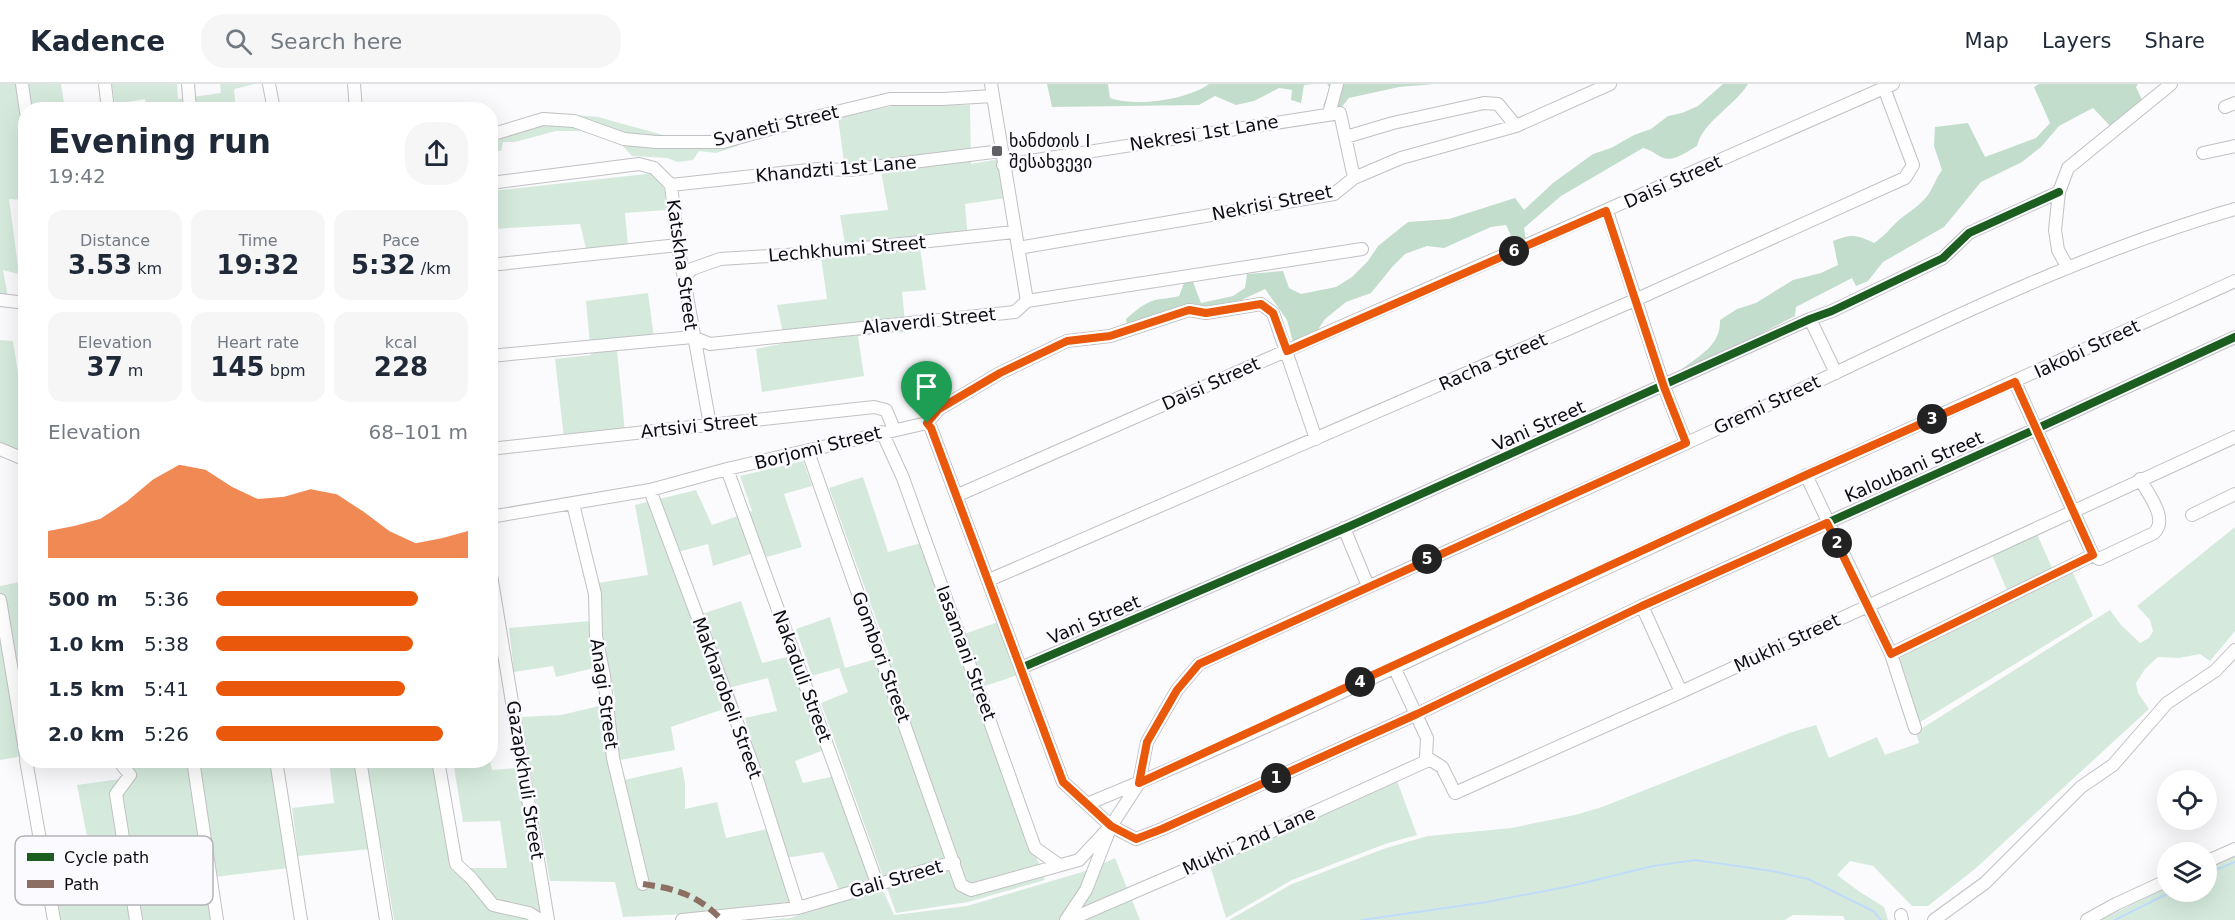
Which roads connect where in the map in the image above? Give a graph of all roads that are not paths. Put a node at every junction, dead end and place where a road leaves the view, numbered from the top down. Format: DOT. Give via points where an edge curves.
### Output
graph roads {
  1 [pos="22,84"];
  2 [pos="105,84"];
  3 [pos="188,84"];
  4 [pos="269,84"];
  5 [pos="354,84"];
  6 [pos="1337,84"];
  7 [pos="1610,84"];
  8 [pos="2170,84"];
  9 [pos="1888,86"];
  10 [pos="992,90"];
  11 [pos="25,102"];
  12 [pos="107,102"];
  13 [pos="189,102"];
  14 [pos="272,102"];
  15 [pos="355,102"];
  16 [pos="1329,114"];
  17 [pos="1516,126"];
  18 [pos="498,133"];
  19 [pos="1346,137"];
  20 [pos="2235,146"];
  21 [pos="1001,151"];
  22 [pos="2203,153"];
  23 [pos="1003,165"];
  24 [pos="1354,178"];
  25 [pos="498,182"];
  26 [pos="671,185"];
  27 [pos="2059,192"];
  28 [pos="2235,208"];
  29 [pos="1606,211"];
  30 [pos="1014,232"];
  31 [pos="678,245"];
  32 [pos="1018,248"];
  33 [pos="1362,249"];
  34 [pos="498,264"];
  35 [pos="2068,268"];
  36 [pos="685,276"];
  37 [pos="2235,281"];
  38 [pos="0,300"];
  39 [pos="1635,300"];
  40 [pos="18,302"];
  41 [pos="1027,302"];
  42 [pos="1810,319"];
  43 [pos="693,337"];
  44 [pos="2235,337"];
  45 [pos="1287,351"];
  46 [pos="498,355"];
  47 [pos="1836,373"];
  48 [pos="2015,382"];
  49 [pos="1664,387"];
  50 [pos="927,423"];
  51 [pos="710,425"];
  52 [pos="2036,429"];
  53 [pos="888,431"];
  54 [pos="2235,436"];
  55 [pos="1316,439"];
  56 [pos="1686,443"];
  57 [pos="498,448"];
  58 [pos="0,449"];
  59 [pos="808,452"];
  60 [pos="18,457"];
  61 [pos="727,469"];
  62 [pos="1806,475"];
  63 [pos="2140,479"];
  64 [pos="650,490"];
  65 [pos="2235,494"];
  66 [pos="958,495"];
  67 [pos="573,504"];
  68 [pos="2074,511"];
  69 [pos="2192,515"];
  70 [pos="498,516"];
  71 [pos="1827,523"];
  72 [pos="1344,528"];
  73 [pos="2093,555"];
  74 [pos="989,580"];
  75 [pos="1368,586"];
  76 [pos="0,600"];
  77 [pos="1642,606"];
  78 [pos="1867,606"];
  79 [pos="498,617"];
  80 [pos="2235,650"];
  81 [pos="1891,654"];
  82 [pos="1394,667"];
  83 [pos="1021,668"];
  84 [pos="1681,692"];
  85 [pos="18,708"];
  86 [pos="1417,714"];
  87 [pos="1915,728"];
  88 [pos="1429,760"];
  89 [pos="27,768"];
  90 [pos="124,768"];
  91 [pos="194,768"];
  92 [pos="277,768"];
  93 [pos="361,768"];
  94 [pos="439,768"];
  95 [pos="1139,783"];
  96 [pos="1087,804"];
  97 [pos="1111,826"];
  98 [pos="39,836"];
  99 [pos="122,836"];
  100 [pos="204,836"];
  101 [pos="2235,849"];
  102 [pos="2217,857"];
  103 [pos="954,862"];
  104 [pos="1059,865"];
  105 [pos="877,883"];
  106 [pos="643,884"];
  107 [pos="2157,885"];
  108 [pos="213,893"];
  109 [pos="51,905"];
  110 [pos="133,905"];
  111 [pos="798,908"];
  112 [pos="54,920"];
  113 [pos="135,920"];
  114 [pos="217,920"];
  115 [pos="301,920"];
  116 [pos="386,920"];
  117 [pos="540,920"];
  118 [pos="548,920"];
  119 [pos="682,920"];
  120 [pos="1067,920"];
  121 [pos="1934,920"];
  122 [pos="2087,920"];
  1 -- 11 [label="street"];
  2 -- 12 [label="street"];
  3 -- 13 [label="street"];
  4 -- 14 [label="street"];
  5 -- 15 [label="street"];
  6 -- 16 [label="street"];
  7 -- 17 [label="street, Nekrisi Street"];
  8 -- 27 [label="street" via="2068,168"];
  9 -- 29 [label="street, Daisi Street"];
  9 -- 39 [label="street, Racha Street" via="1913,165 1905,178"];
  10 -- 18 [label="street, Svaneti Street" via="942,99 890,99 723,142 624,139 574,122 543,119"];
  10 -- 21 [label="street"];
  16 -- 19 [label="street" via="1340,113"];
  16 -- 23 [label="street, Nekresi 1st Lane"];
  17 -- 19 [label="street" via="1498,104 1484,103"];
  17 -- 24 [label="street, Nekrisi Street" via="1401,158"];
  19 -- 24 [label="street"];
  20 -- 22 [label="street"];
  21 -- 23 [label="street"];
  21 -- 26 [label="street, Khandzti 1st Lane" via="849,170 818,169"];
  23 -- 30 [label="street"];
  24 -- 32 [label="street, Nekrisi Street" via="1334,194"];
  25 -- 26 [label="street, Katskha Street" via="639,164 654,168"];
  26 -- 31 [label="street, Katskha Street"];
  27 -- 35 [label="street" via="2055,230 2058,250"];
  27 -- 42 [label="street, Vani Street" via="1970,233 1943,258"];
  28 -- 35 [label="street, Gremi Street"];
  29 -- 39 [label="street"];
  29 -- 45 [label="street, Daisi Street"];
  30 -- 32 [label="street"];
  30 -- 36 [label="street, Lechkhumi Street" via="720,260 692,269"];
  31 -- 34 [label="street"];
  31 -- 36 [label="street, Katskha Street"];
  32 -- 41 [label="street"];
  33 -- 41 [label="street, Alaverdi Street"];
  35 -- 47 [label="street, Gremi Street"];
  36 -- 43 [label="street, Katskha Street"];
  37 -- 48 [label="street, Iakobi Street"];
  38 -- 40 [label="street"];
  39 -- 49 [label="street"];
  39 -- 55 [label="street, Racha Street"];
  41 -- 43 [label="street, Alaverdi Street" via="1015,312 722,343 710,344"];
  42 -- 47 [label="street"];
  42 -- 49 [label="street, Vani Street"];
  43 -- 46 [label="street, Alaverdi Street"];
  43 -- 51 [label="street, Katskha Street"];
  44 -- 52 [label="street, Kaloubani Street"];
  45 -- 50 [label="street" via="1273,313 1261,304 1206,313 1189,310 1110,336 1067,341 1000,373 939,409"];
  45 -- 55 [label="street"];
  45 -- 66 [label="street, Daisi Street"];
  47 -- 56 [label="street, Gremi Street"];
  48 -- 52 [label="street"];
  48 -- 62 [label="street, Iakobi Street"];
  49 -- 56 [label="street"];
  49 -- 72 [label="street, Vani Street"];
  50 -- 53 [label="street, Borjomi Street"];
  50 -- 66 [label="street, Kaloubani Street"];
  51 -- 53 [label="street, Artsivi Street" via="874,407 886,410"];
  51 -- 57 [label="street, Artsivi Street"];
  52 -- 68 [label="street"];
  52 -- 71 [label="street, Kaloubani Street"];
  53 -- 59 [label="street, Borjomi Street"];
  53 -- 104 [label="street, Iasamani Street" via="1035,848"];
  54 -- 63 [label="street, Mukhi Street"];
  55 -- 74 [label="street, Racha Street"];
  56 -- 75 [label="street, Gremi Street"];
  58 -- 60 [label="street"];
  59 -- 61 [label="street, Borjomi Street"];
  59 -- 103 [label="street, Gombori Street"];
  61 -- 64 [label="street, Borjomi Street"];
  61 -- 105 [label="street, Nakaduli Street"];
  62 -- 71 [label="street"];
  62 -- 82 [label="street, Iakobi Street"];
  63 -- 68 [label="street, Mukhi Street"];
  63 -- 73 [label="street" via="2160,519 2159,529 2109,555 2098,559"];
  64 -- 67 [label="street, Borjomi Street"];
  64 -- 111 [label="street, Makharobeli Street" via="752,760"];
  65 -- 69 [label="street"];
  66 -- 74 [label="street, Kaloubani Street"];
  67 -- 70 [label="street, Borjomi Street"];
  67 -- 106 [label="street, Anagi Street" via="595,594 596,636 613,758"];
  68 -- 73 [label="street"];
  68 -- 78 [label="street, Mukhi Street"];
  71 -- 77 [label="street, Kaloubani Street"];
  71 -- 78 [label="street"];
  72 -- 75 [label="street"];
  72 -- 83 [label="street, Vani Street"];
  73 -- 81 [label="street"];
  74 -- 83 [label="street, Kaloubani Street"];
  75 -- 95 [label="street, Gremi Street" via="1199,664 1177,690 1147,742"];
  76 -- 85 [label="street"];
  77 -- 84 [label="street"];
  77 -- 86 [label="street, Kaloubani Street"];
  78 -- 81 [label="street"];
  78 -- 84 [label="street, Mukhi Street"];
  79 -- 118 [label="street, Gazapkhuli Street"];
  80 -- 121 [label="street" via="2215,672 2167,704 2113,765 2081,787 1985,883"];
  81 -- 87 [label="street"];
  82 -- 86 [label="street"];
  82 -- 95 [label="street, Iakobi Street"];
  83 -- 96 [label="street, Kaloubani Street" via="1063,782"];
  84 -- 88 [label="street, Mukhi Street" via="1455,793 1442,767"];
  86 -- 88 [label="street" via="1427,738"];
  86 -- 97 [label="street, Kaloubani Street" via="1136,839"];
  88 -- 120 [label="street, Mukhi 2nd Lane"];
  89 -- 98 [label="street"];
  90 -- 99 [label="street" via="130,776 116,795"];
  91 -- 100 [label="street"];
  92 -- 115 [label="street"];
  93 -- 116 [label="street"];
  94 -- 117 [label="street" via="456,864 492,905 529,913"];
  95 -- 96 [label="street, Iakobi Street"];
  95 -- 97 [label="street"];
  96 -- 97 [label="street, Kaloubani Street"];
  97 -- 104 [label="street, Gali Street" via="1079,860"];
  97 -- 120 [label="street" via="1086,890"];
  101 -- 102 [label="street"];
  103 -- 104 [label="street, Gali Street" via="961,885 971,890"];
  103 -- 105 [label="street, Gali Street"];
  105 -- 111 [label="street, Gali Street"];
  107 -- 122 [label="street"];
  108 -- 114 [label="street"];
  109 -- 112 [label="street"];
  110 -- 113 [label="street"];
  111 -- 119 [label="street, Gali Street"];
}
